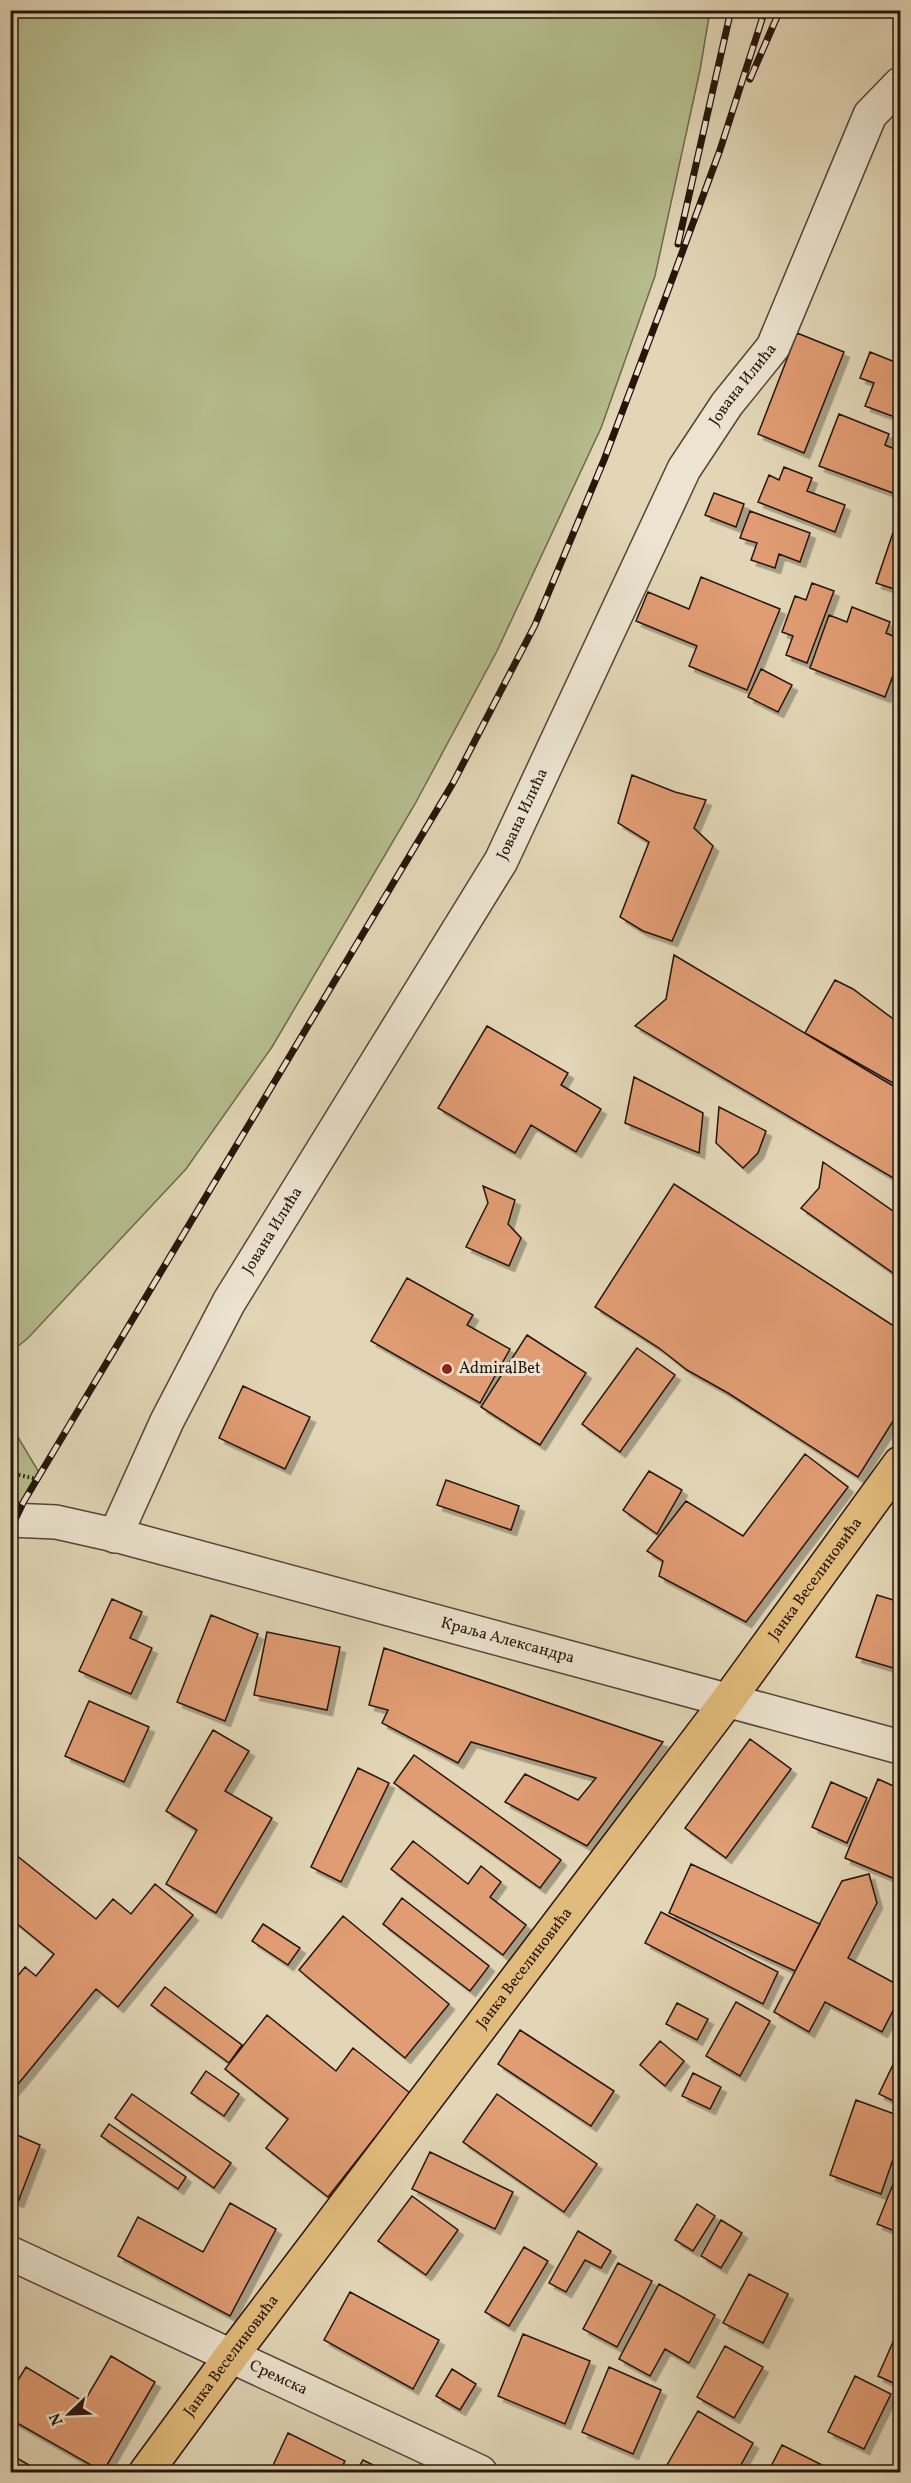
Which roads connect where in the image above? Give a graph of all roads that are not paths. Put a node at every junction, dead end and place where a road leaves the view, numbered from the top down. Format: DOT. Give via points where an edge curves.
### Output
graph roads {
  1 [pos="900,84"];
  2 [pos="900,1463"];
  3 [pos="10,1520"];
  4 [pos="115,1536"];
  5 [pos="728,1700"];
  6 [pos="900,1747"];
  7 [pos="10,2253"];
  8 [pos="232,2355"];
  9 [pos="146,2472"];
  10 [pos="480,2472"];
  1 -- 4 [label="street, Јована Илића" via="870,115 773,347 727,404 684,469 501,861 229,1302 167,1421"];
  2 -- 5 [label="main road, Јанка Веселиновића"];
  3 -- 4 [label="street, Краља Александра" via="46,1520"];
  4 -- 5 [label="street, Краља Александра"];
  5 -- 6 [label="street, Краља Александра"];
  5 -- 8 [label="main road, Јанка Веселиновића"];
  7 -- 8 [label="street, Сремска"];
  8 -- 9 [label="main road, Јанка Веселиновића"];
  8 -- 10 [label="street, Сремска"];
}
